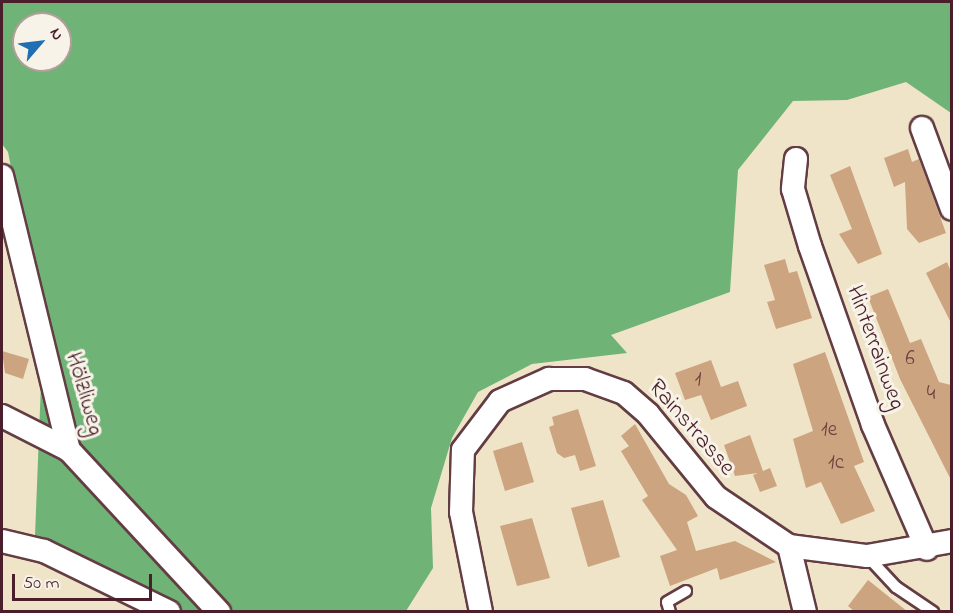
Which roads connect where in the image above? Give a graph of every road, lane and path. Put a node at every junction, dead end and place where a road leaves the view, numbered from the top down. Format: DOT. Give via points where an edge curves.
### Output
graph roads {
  1 [pos="922,128"];
  2 [pos="796,159"];
  3 [pos="2,176"];
  4 [pos="951,209"];
  5 [pos="2,416"];
  6 [pos="69,450"];
  7 [pos="2,541"];
  8 [pos="951,541"];
  9 [pos="789,546"];
  10 [pos="927,549"];
  11 [pos="867,556"];
  12 [pos="686,591"];
  13 [pos="169,612"];
  14 [pos="219,612"];
  15 [pos="481,612"];
  16 [pos="670,612"];
  17 [pos="805,612"];
  18 [pos="933,612"];
  1 -- 4 [label="street"];
  2 -- 10 [label="street, Hinterrainweg" via="793,189 810,246 873,425"];
  3 -- 6 [label="street, Hölzliweg"];
  5 -- 6 [label="street"];
  6 -- 14 [label="street, Hölzliweg"];
  7 -- 13 [label="street" via="44,551"];
  8 -- 10 [label="street, Rainstrasse"];
  9 -- 11 [label="street, Rainstrasse"];
  9 -- 15 [label="street, Rainstrasse" via="716,497 648,414 624,393 585,379 549,380 501,401 463,450 461,512"];
  9 -- 17 [label="street"];
  10 -- 11 [label="street, Rainstrasse"];
  11 -- 18 [label="lane" via="896,587"];
  12 -- 16 [label="lane" via="668,602"];
}
